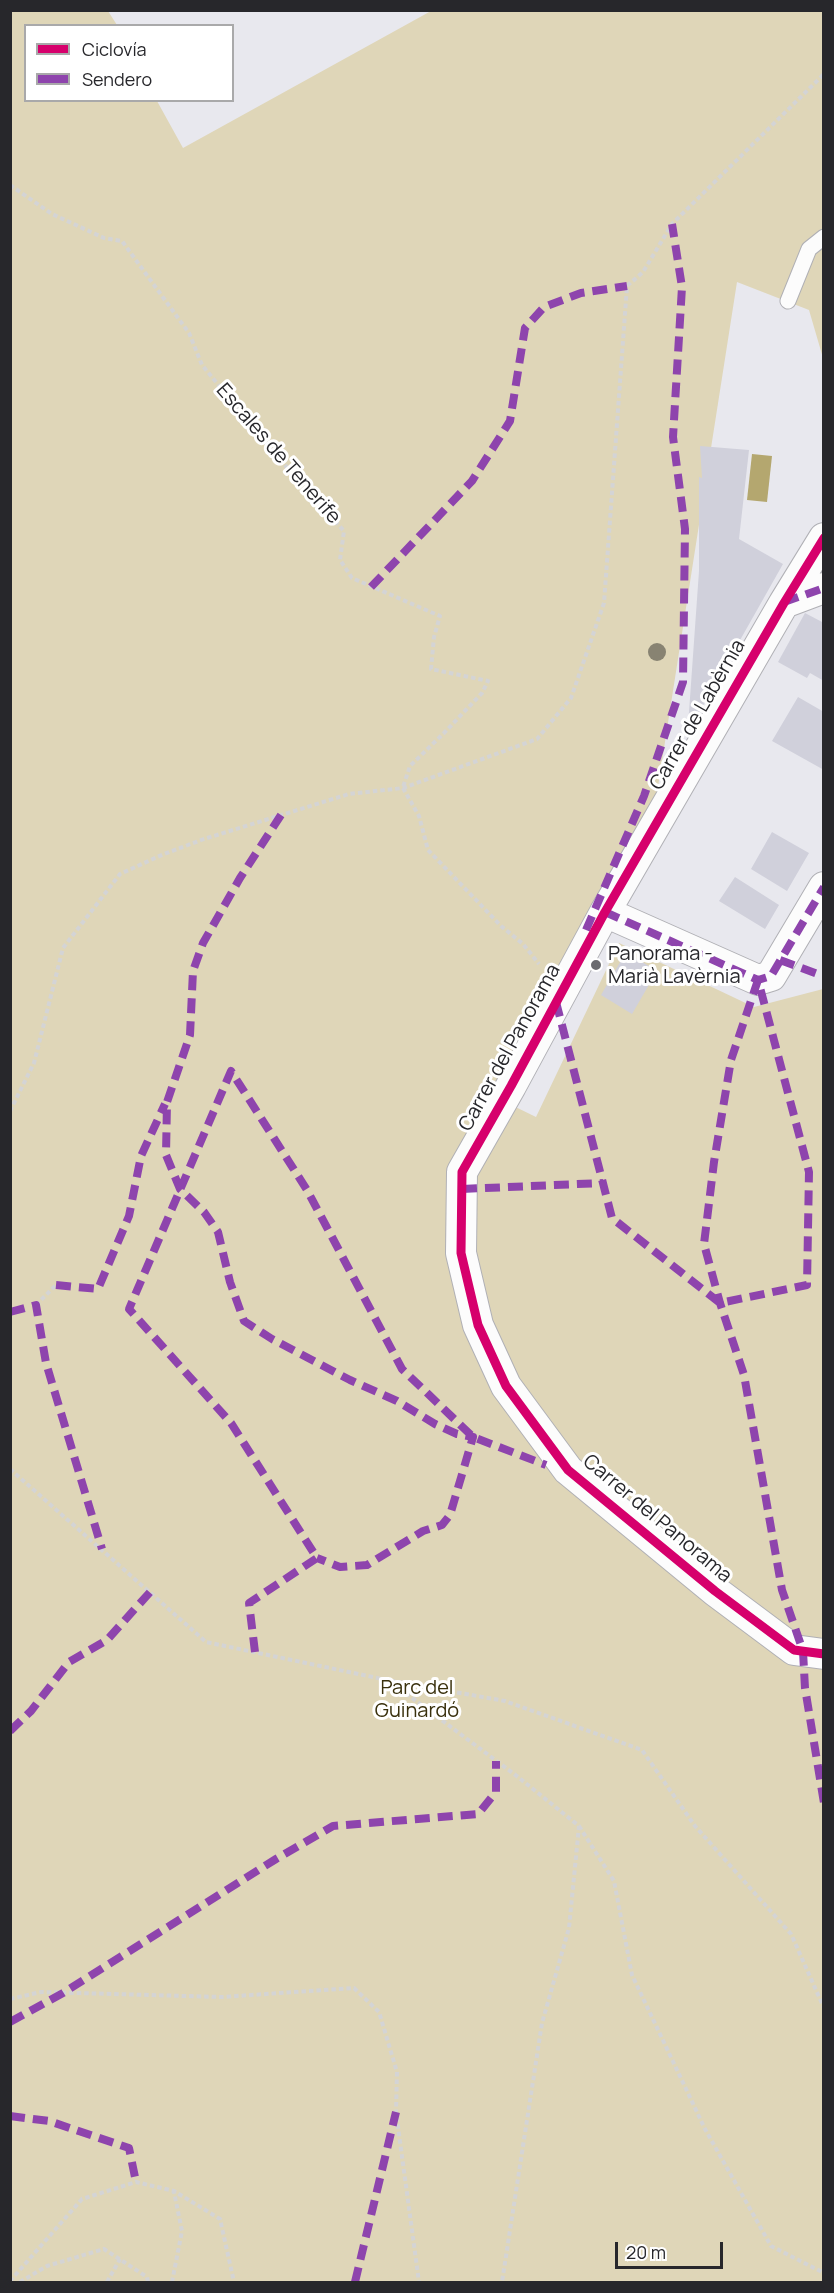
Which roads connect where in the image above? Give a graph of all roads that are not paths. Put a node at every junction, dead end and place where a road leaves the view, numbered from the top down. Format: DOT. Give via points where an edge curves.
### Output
graph roads {
  1 [pos="824,237"];
  2 [pos="788,301"];
  3 [pos="824,538"];
  4 [pos="824,588"];
  5 [pos="784,603"];
  6 [pos="824,887"];
  7 [pos="605,912"];
  8 [pos="824,1654"];
  1 -- 2 [label="lane" via="809,249"];
  3 -- 5 [label="street, Carrer de Labèrnia"];
  4 -- 5 [label="street"];
  5 -- 7 [label="street, Carrer de Labèrnia"];
  6 -- 7 [label="street" via="771,976 758,980"];
  7 -- 8 [label="street, Carrer del Panorama" via="462,1172 461,1253 478,1324 506,1386 568,1470 715,1591 794,1650"];
}
